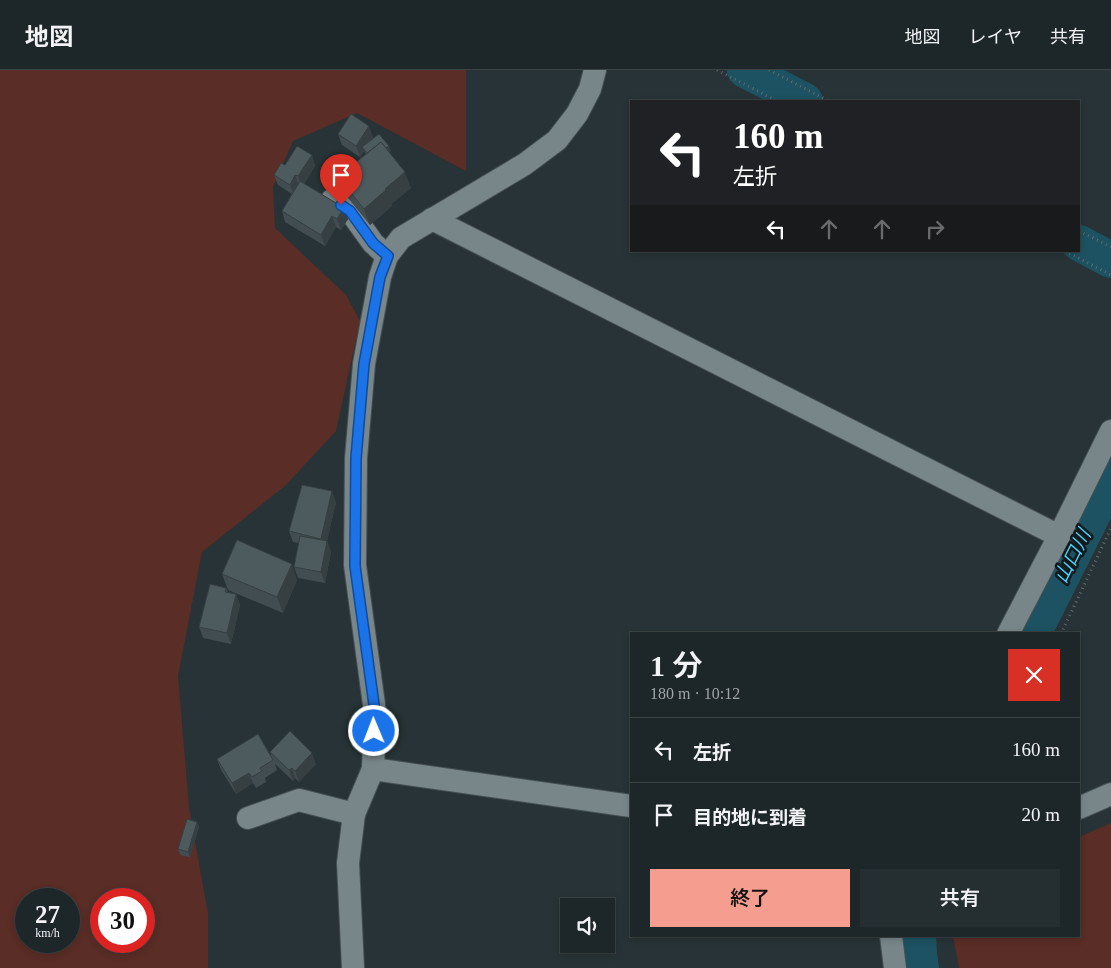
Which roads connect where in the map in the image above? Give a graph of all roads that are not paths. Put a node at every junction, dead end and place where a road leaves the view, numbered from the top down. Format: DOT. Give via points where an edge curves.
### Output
graph roads {
  1 [pos="595,70"];
  2 [pos="332,200"];
  3 [pos="432,220"];
  4 [pos="388,256"];
  5 [pos="1111,430"];
  6 [pos="1059,536"];
  7 [pos="1009,632"];
  8 [pos="373,770"];
  9 [pos="1111,794"];
  10 [pos="630,806"];
  11 [pos="1080,808"];
  12 [pos="354,814"];
  13 [pos="248,818"];
  14 [pos="891,937"];
  15 [pos="353,968"];
  16 [pos="896,968"];
  1 -- 3 [label="street" via="590,89 557,140 525,164"];
  2 -- 4 [label="street" via="350,211 373,243"];
  3 -- 4 [label="street" via="401,238"];
  3 -- 6 [label="street"];
  4 -- 8 [label="street" via="380,277 364,364 356,458 355,566 375,712"];
  5 -- 6 [label="street"];
  6 -- 7 [label="street"];
  8 -- 10 [label="street"];
  8 -- 12 [label="street"];
  9 -- 11 [label="street"];
  12 -- 13 [label="street" via="299,800"];
  12 -- 15 [label="street" via="348,863"];
  14 -- 16 [label="street"];
}
